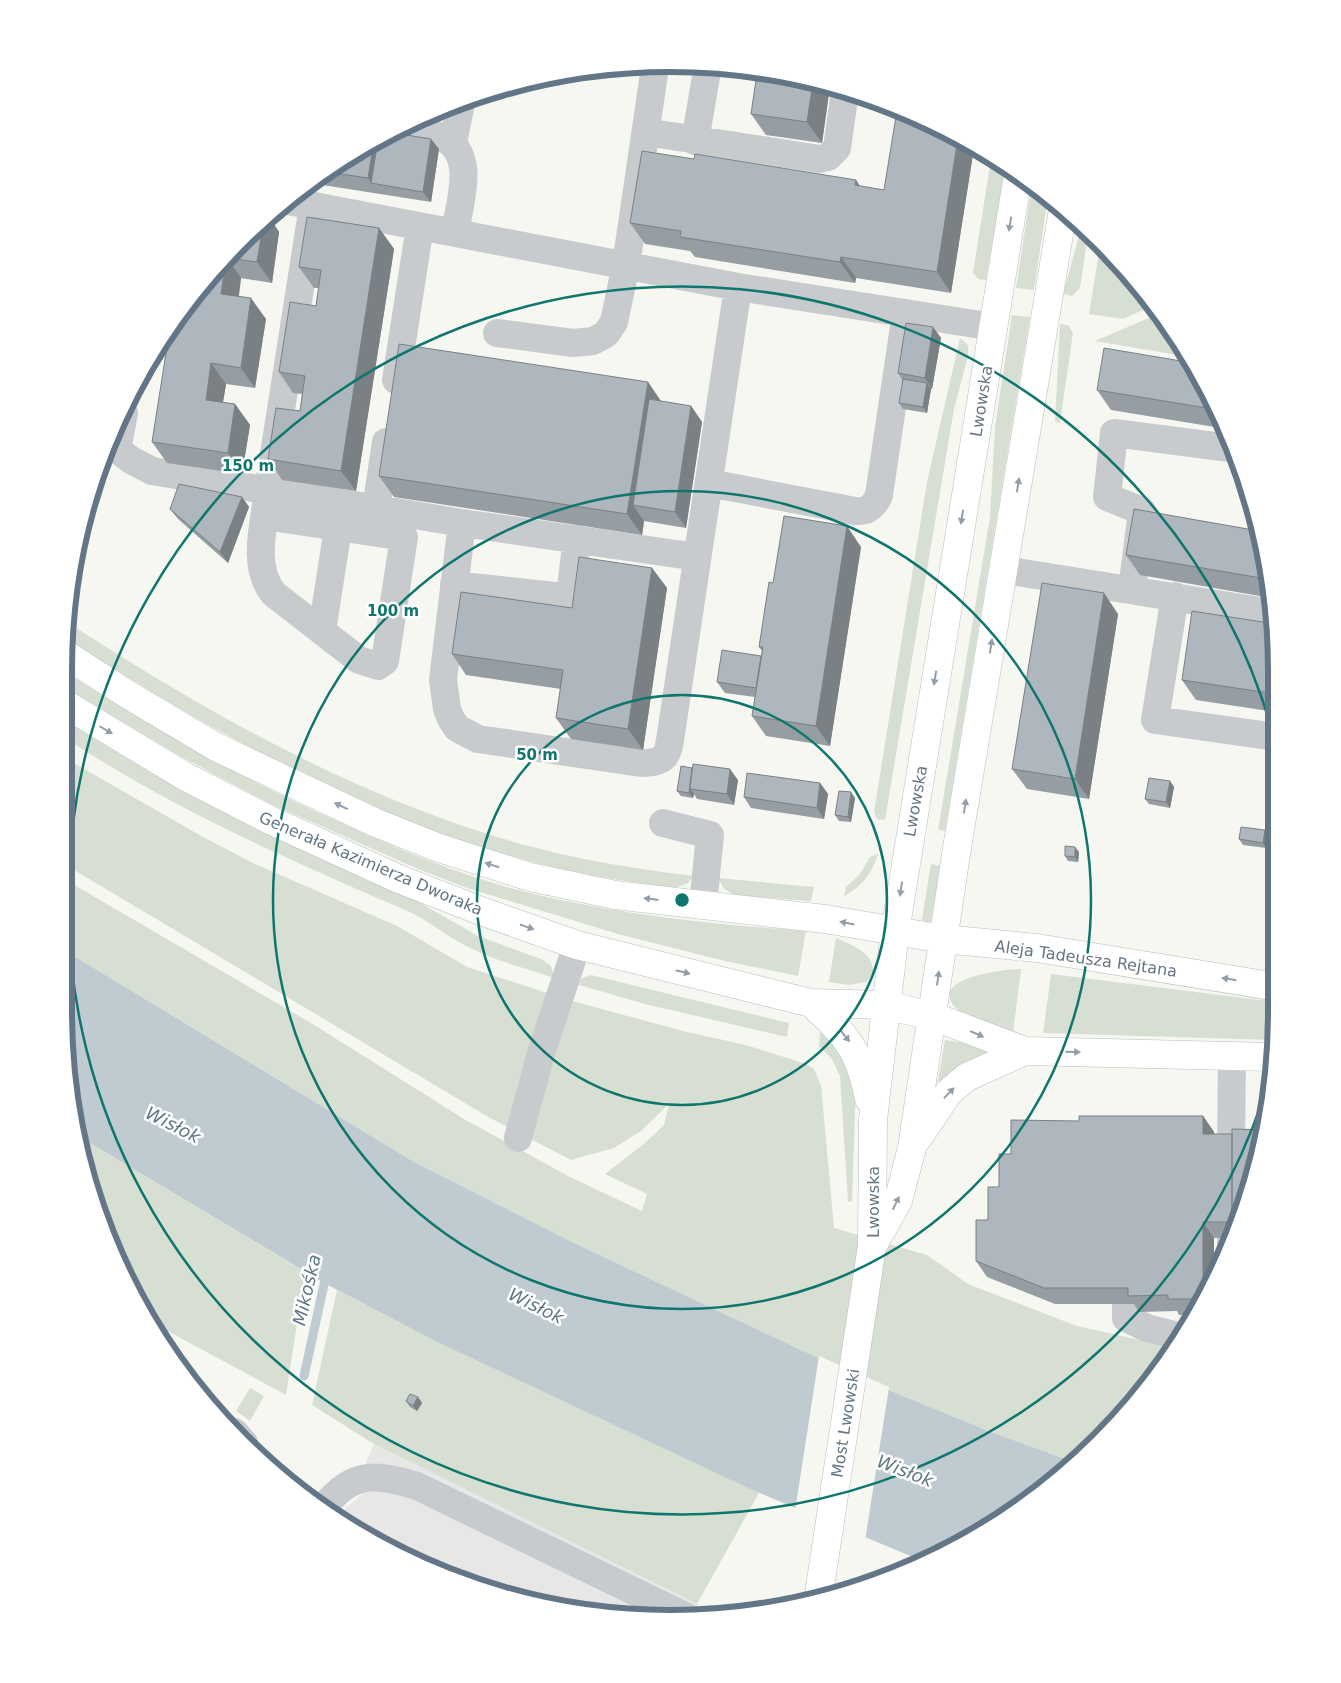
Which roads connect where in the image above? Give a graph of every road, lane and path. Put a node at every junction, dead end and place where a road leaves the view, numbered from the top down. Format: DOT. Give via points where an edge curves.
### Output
graph roads {
  1 [pos="654,73"];
  2 [pos="706,74"];
  3 [pos="844,98"];
  4 [pos="459,111"];
  5 [pos="414,130"];
  6 [pos="646,132"];
  7 [pos="695,141"];
  8 [pos="453,144"];
  9 [pos="1017,183"];
  10 [pos="300,204"];
  11 [pos="1062,218"];
  12 [pos="420,226"];
  13 [pos="455,232"];
  14 [pos="626,265"];
  15 [pos="738,287"];
  16 [pos="906,313"];
  17 [pos="994,327"];
  18 [pos="497,332"];
  19 [pos="1225,447"];
  20 [pos="115,449"];
  21 [pos="709,482"];
  22 [pos="267,504"];
  23 [pos="376,509"];
  24 [pos="462,523"];
  25 [pos="338,528"];
  26 [pos="577,539"];
  27 [pos="697,557"];
  28 [pos="1004,570"];
  29 [pos="454,586"];
  30 [pos="1132,589"];
  31 [pos="1175,596"];
  32 [pos="1265,612"];
  33 [pos="322,631"];
  34 [pos="73,659"];
  35 [pos="72,708"];
  36 [pos="1268,736"];
  37 [pos="663,823"];
  38 [pos="703,905"];
  39 [pos="895,932"];
  40 [pos="943,939"];
  41 [pos="577,945"];
  42 [pos="1268,986"];
  43 [pos="810,1003"];
  44 [pos="885,1005"];
  45 [pos="932,1016"];
  46 [pos="1025,1051"];
  47 [pos="1232,1056"];
  48 [pos="1267,1057"];
  49 [pos="873,1120"];
  50 [pos="518,1138"];
  51 [pos="1240,1140"];
  52 [pos="912,1148"];
  53 [pos="872,1246"];
  54 [pos="1126,1306"];
  55 [pos="1175,1334"];
  56 [pos="328,1503"];
  57 [pos="819,1591"];
  58 [pos="672,1610"];
  1 -- 6 [label="street"];
  2 -- 7 [label="street"];
  3 -- 7 [label="street" via="837,148 828,157 813,159"];
  4 -- 8 [label="street"];
  5 -- 8 [label="street" via="440,136"];
  6 -- 7 [label="street"];
  6 -- 14 [label="street"];
  8 -- 13 [label="street" via="463,158 464,170"];
  9 -- 17 [label="main road, Lwowska, one-way"];
  10 -- 12 [label="street"];
  10 -- 22 [label="street"];
  28 -- 11 [label="main road, Lwowska, one-way"];
  12 -- 13 [label="street"];
  12 -- 23 [label="street"];
  13 -- 14 [label="street"];
  14 -- 15 [label="street"];
  14 -- 18 [label="street" via="614,322 606,334 594,341 573,343"];
  15 -- 16 [label="street"];
  15 -- 21 [label="street"];
  16 -- 17 [label="street"];
  16 -- 21 [label="street" via="879,495 872,507 855,511"];
  17 -- 39 [label="main road, Lwowska, one-way"];
  19 -- 30 [label="street" via="1114,433 1107,496 1142,511"];
  20 -- 22 [label="street" via="152,471"];
  21 -- 27 [label="street"];
  22 -- 23 [label="street"];
  22 -- 25 [label="street"];
  22 -- 33 [label="street" via="261,562 267,585"];
  23 -- 24 [label="street"];
  24 -- 26 [label="street"];
  24 -- 29 [label="street"];
  25 -- 33 [label="street"];
  25 -- 33 [label="street" via="404,537 385,661 378,666 359,660"];
  26 -- 27 [label="street"];
  26 -- 29 [label="street" via="571,587 563,597"];
  27 -- 29 [label="street" via="669,750 665,757 653,763 478,739 457,728 447,709 443,680"];
  28 -- 30 [label="street"];
  40 -- 28 [label="main road, Lwowska, one-way"];
  30 -- 31 [label="street"];
  31 -- 32 [label="street"];
  31 -- 36 [label="street" via="1155,720"];
  38 -- 34 [label="main road, one-way" via="615,895 530,877 439,848 374,822 216,747"];
  35 -- 41 [label="main road, Generała Kazimierza Dworaka, one-way" via="186,777 272,821 399,879"];
  37 -- 38 [label="street" via="710,835"];
  39 -- 38 [label="main road, one-way" via="825,919"];
  39 -- 40 [label="main road, Aleja Tadeusza Rejtana"];
  39 -- 44 [label="main road, Lwowska"];
  42 -- 40 [label="main road, Aleja Tadeusza Rejtana, one-way" via="1037,948"];
  45 -- 40 [label="main road, Lwowska, one-way"];
  41 -- 43 [label="main road, Generała Kazimierza Dworaka, one-way"];
  41 -- 50 [label="street" via="542,1050"];
  43 -- 44 [label="main road, Generała Kazimierza Dworaka"];
  43 -- 49 [label="main road, one-way" via="851,1043 865,1077"];
  44 -- 45 [label="main road, Generała Kazimierza Dworaka"];
  44 -- 49 [label="main road, Lwowska"];
  45 -- 46 [label="main road, one-way"];
  45 -- 52 [label="main road, Lwowska"];
  46 -- 47 [label="main road, one-way"];
  52 -- 46 [label="main road, one-way" via="949,1092 967,1078"];
  47 -- 48 [label="main road"];
  47 -- 51 [label="street"];
  49 -- 53 [label="main road, Lwowska"];
  53 -- 52 [label="main road, Lwowska, one-way" via="898,1201"];
  53 -- 57 [label="main road, Most Lwowski"];
  54 -- 55 [label="street" via="1126,1318 1136,1325"];
  56 -- 58 [label="street" via="354,1481 368,1476 417,1486"];
}
